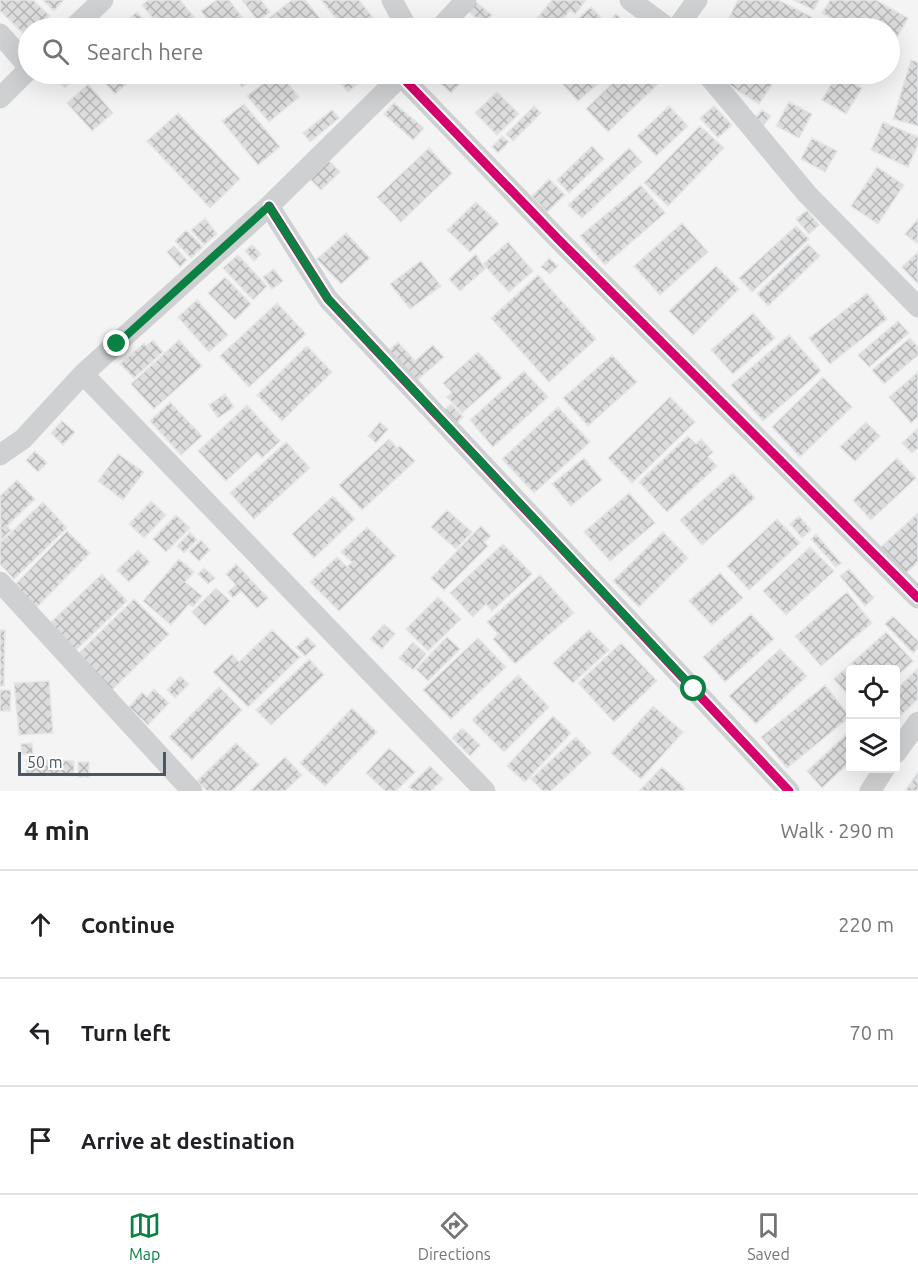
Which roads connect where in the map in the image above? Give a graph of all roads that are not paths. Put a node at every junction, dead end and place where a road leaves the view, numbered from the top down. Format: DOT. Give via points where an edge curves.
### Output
graph roads {
  1 [pos="103,0"];
  2 [pos="392,0"];
  3 [pos="466,0"];
  4 [pos="630,0"];
  5 [pos="697,0"];
  6 [pos="84,18"];
  7 [pos="402,18"];
  8 [pos="449,18"];
  9 [pos="654,18"];
  10 [pos="684,18"];
  11 [pos="0,34"];
  12 [pos="18,55"];
  13 [pos="18,80"];
  14 [pos="393,84"];
  15 [pos="411,84"];
  16 [pos="715,84"];
  17 [pos="0,98"];
  18 [pos="269,206"];
  19 [pos="918,306"];
  20 [pos="83,374"];
  21 [pos="0,456"];
  22 [pos="0,582"];
  23 [pos="918,598"];
  24 [pos="918,722"];
  25 [pos="900,747"];
  26 [pos="882,773"];
  27 [pos="192,791"];
  28 [pos="485,791"];
  29 [pos="789,791"];
  30 [pos="870,791"];
  1 -- 6 [label="street"];
  2 -- 7 [label="street"];
  3 -- 8 [label="street"];
  4 -- 9 [label="street"];
  5 -- 10 [label="street"];
  11 -- 12 [label="street"];
  13 -- 17 [label="street"];
  14 -- 18 [label="street"];
  15 -- 23 [label="street" via="558,240"];
  16 -- 19 [label="street" via="807,194"];
  18 -- 20 [label="street"];
  18 -- 29 [label="street" via="328,299"];
  20 -- 21 [label="street" via="23,439"];
  20 -- 28 [label="street"];
  22 -- 27 [label="street"];
  24 -- 25 [label="street"];
  26 -- 30 [label="street"];
}
